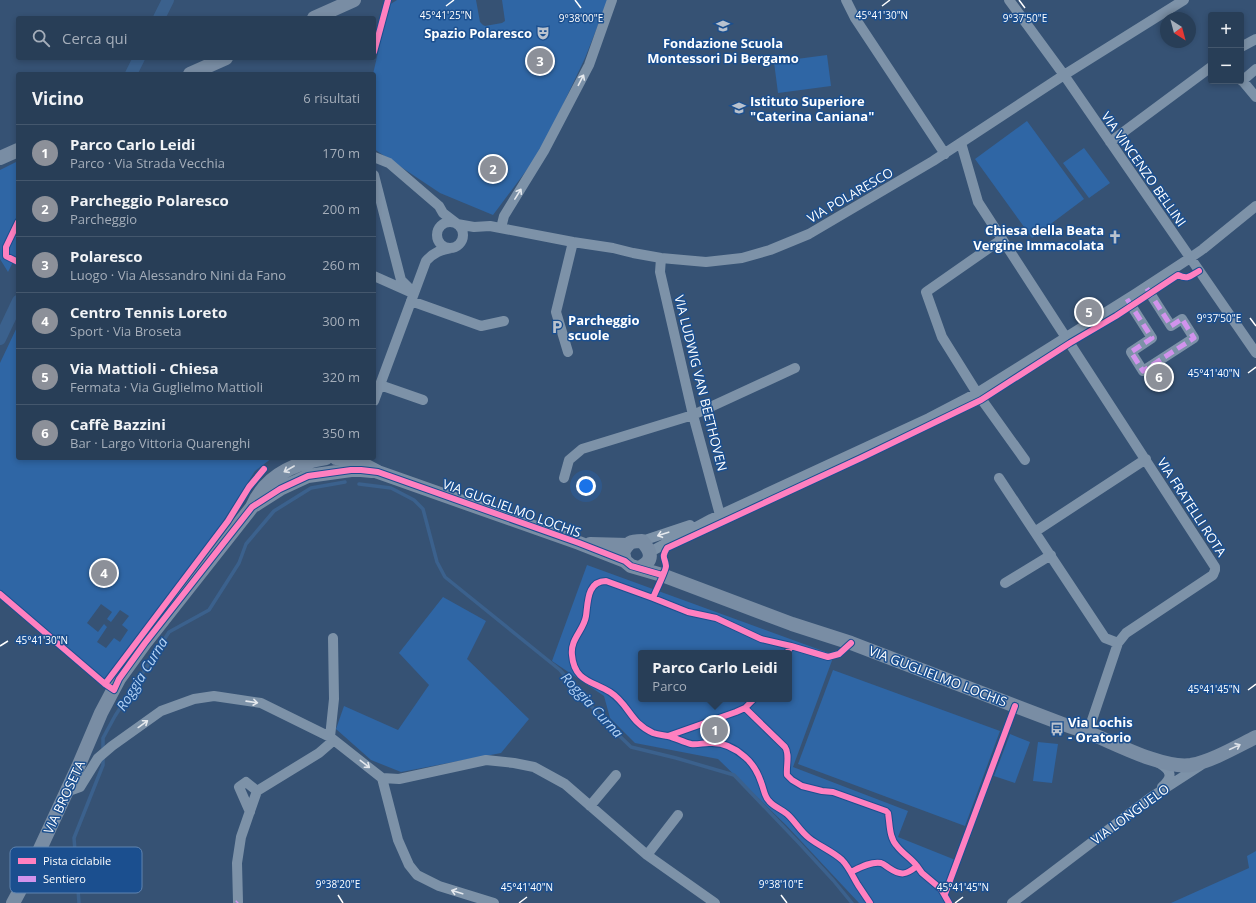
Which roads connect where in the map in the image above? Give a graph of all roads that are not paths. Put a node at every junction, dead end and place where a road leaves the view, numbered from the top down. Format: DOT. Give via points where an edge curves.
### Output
graph roads {
  1 [pos="354,0"];
  2 [pos="612,0"];
  3 [pos="846,0"];
  4 [pos="1009,0"];
  5 [pos="1184,0"];
  6 [pos="318,16"];
  7 [pos="1256,39"];
  8 [pos="1244,45"];
  9 [pos="222,60"];
  10 [pos="1208,69"];
  11 [pos="1256,69"];
  12 [pos="194,72"];
  13 [pos="1064,75"];
  14 [pos="1244,78"];
  15 [pos="1244,82"];
  16 [pos="1256,97"];
  17 [pos="962,142"];
  18 [pos="1110,142"];
  19 [pos="16,151"];
  20 [pos="945,154"];
  21 [pos="0,158"];
  22 [pos="376,159"];
  23 [pos="376,182"];
  24 [pos="439,206"];
  25 [pos="1256,206"];
  26 [pos="456,224"];
  27 [pos="485,226"];
  28 [pos="501,228"];
  29 [pos="438,230"];
  30 [pos="1002,239"];
  31 [pos="573,242"];
  32 [pos="456,245"];
  33 [pos="661,258"];
  34 [pos="1190,258"];
  35 [pos="426,261"];
  36 [pos="376,277"];
  37 [pos="1146,287"];
  38 [pos="413,297"];
  39 [pos="1127,299"];
  40 [pos="504,321"];
  41 [pos="1066,336"];
  42 [pos="568,352"];
  43 [pos="1256,353"];
  44 [pos="795,368"];
  45 [pos="380,385"];
  46 [pos="977,393"];
  47 [pos="376,396"];
  48 [pos="423,400"];
  49 [pos="693,415"];
  50 [pos="1146,459"];
  51 [pos="316,460"];
  52 [pos="1025,460"];
  53 [pos="352,462"];
  54 [pos="564,478"];
  55 [pos="999,478"];
  56 [pos="252,507"];
  57 [pos="716,517"];
  58 [pos="1036,531"];
  59 [pos="579,543"];
  60 [pos="628,545"];
  61 [pos="647,550"];
  62 [pos="1050,555"];
  63 [pos="625,561"];
  64 [pos="639,568"];
  65 [pos="662,574"];
  66 [pos="1005,583"];
  67 [pos="333,638"];
  68 [pos="1118,642"];
  69 [pos="1088,732"];
  70 [pos="1256,737"];
  71 [pos="332,738"];
  72 [pos="1214,757"];
  73 [pos="1151,759"];
  74 [pos="616,775"];
  75 [pos="382,778"];
  76 [pos="257,791"];
  77 [pos="66,792"];
  78 [pos="1150,798"];
  79 [pos="590,806"];
  80 [pos="250,812"];
  81 [pos="678,815"];
  82 [pos="41,847"];
  83 [pos="647,855"];
  84 [pos="18,893"];
  85 [pos="238,902"];
  86 [pos="13,903"];
  87 [pos="494,903"];
  88 [pos="715,903"];
  89 [pos="1012,903"];
  1 -- 6 [label="street"];
  28 -- 2 [label="street, one-way" via="504,216 544,151 589,65"];
  3 -- 20 [label="street" via="855,18"];
  4 -- 13 [label="street, VIA VINCENZO BELLINI"];
  5 -- 13 [label="street, VIA POLARESCO"];
  7 -- 8 [label="street"];
  9 -- 12 [label="street"];
  10 -- 18 [label="street"];
  11 -- 14 [label="street"];
  13 -- 17 [label="street, VIA POLARESCO"];
  13 -- 18 [label="street, VIA VINCENZO BELLINI"];
  15 -- 16 [label="street"];
  17 -- 20 [label="street, VIA POLARESCO"];
  17 -- 30 [label="street, VIA FRATELLI ROTA" via="978,202"];
  18 -- 34 [label="street, VIA VINCENZO BELLINI"];
  19 -- 21 [label="street"];
  20 -- 33 [label="street, VIA POLARESCO" via="809,234 770,250 742,258 706,262"];
  22 -- 24 [label="street" via="389,163"];
  23 -- 38 [label="street" via="401,280"];
  24 -- 26 [label="street"];
  24 -- 29 [label="street" via="441,219"];
  25 -- 34 [label="street"];
  26 -- 27 [label="street, VIA POLARESCO"];
  26 -- 29 [label="street, VIA POLARESCO" via="445,223"];
  26 -- 32 [label="street" via="463,236"];
  27 -- 28 [label="street, VIA POLARESCO"];
  27 -- 32 [label="street" via="471,232"];
  28 -- 31 [label="street, VIA POLARESCO"];
  29 -- 32 [label="street" via="441,244"];
  29 -- 35 [label="street"];
  30 -- 41 [label="street, VIA FRATELLI ROTA"];
  30 -- 46 [label="street" via="926,292 942,337"];
  31 -- 33 [label="street, VIA POLARESCO"];
  31 -- 42 [label="street" via="556,312"];
  32 -- 35 [label="street" via="438,251"];
  33 -- 49 [label="street, VIA LUDWIG VAN BEETHOVEN" via="660,272"];
  34 -- 37 [label="street"];
  34 -- 43 [label="street, VIA VINCENZO BELLINI"];
  35 -- 38 [label="street"];
  36 -- 38 [label="street"];
  37 -- 39 [label="street"];
  37 -- 39 [label="street" via="1171,326 1182,319 1194,338 1143,371 1131,352 1152,338"];
  38 -- 40 [label="street" via="481,326"];
  38 -- 45 [label="street"];
  39 -- 41 [label="street"];
  41 -- 46 [label="street"];
  41 -- 50 [label="street, VIA FRATELLI ROTA"];
  44 -- 49 [label="street"];
  45 -- 47 [label="street"];
  45 -- 48 [label="street"];
  46 -- 52 [label="street"];
  46 -- 57 [label="street"];
  49 -- 54 [label="street" via="582,449 569,460"];
  49 -- 57 [label="street, VIA LUDWIG VAN BEETHOVEN"];
  50 -- 58 [label="street"];
  50 -- 68 [label="street, VIA FRATELLI ROTA" via="1216,570 1213,575 1126,633"];
  51 -- 56 [label="street, VIA BROSETA, one-way" via="297,464 285,470 256,496"];
  53 -- 56 [label="street, VIA BROSETA" via="308,476 280,489"];
  53 -- 59 [label="street, VIA GUGLIELMO LOCHIS"];
  55 -- 58 [label="street"];
  56 -- 77 [label="street, VIA BROSETA" via="119,679"];
  57 -- 61 [label="street, one-way"];
  57 -- 61 [label="street"];
  58 -- 62 [label="street"];
  59 -- 60 [label="street"];
  59 -- 63 [label="street, VIA GUGLIELMO LOCHIS"];
  60 -- 61 [label="street" via="632,541"];
  60 -- 63 [label="street" via="623,552"];
  61 -- 64 [label="street" via="648,562"];
  61 -- 65 [label="street"];
  62 -- 66 [label="street"];
  62 -- 68 [label="street" via="1105,638"];
  63 -- 64 [label="street, VIA GUGLIELMO LOCHIS"];
  64 -- 65 [label="street, VIA GUGLIELMO LOCHIS"];
  65 -- 69 [label="street, VIA GUGLIELMO LOCHIS"];
  67 -- 71 [label="street"];
  68 -- 69 [label="street, VIA FRATELLI ROTA"];
  69 -- 73 [label="street, VIA GUGLIELMO LOCHIS"];
  72 -- 70 [label="street, VIA LONGUELO, one-way"];
  71 -- 75 [label="street, one-way"];
  71 -- 76 [label="street" via="319,753"];
  77 -- 71 [label="street, one-way" via="80,787 98,758 112,746 161,711 194,699 214,696 261,703"];
  72 -- 73 [label="street, VIA GUGLIELMO LOCHIS" via="1184,766"];
  72 -- 78 [label="street, VIA LONGUELO"];
  73 -- 78 [label="street" via="1168,768 1170,778"];
  74 -- 79 [label="street"];
  75 -- 79 [label="street" via="399,779 486,760 514,763 534,767 565,784"];
  87 -- 75 [label="street, one-way" via="439,886 417,875 409,865 398,840"];
  76 -- 80 [label="street"];
  76 -- 80 [label="street" via="246,782 239,787"];
  77 -- 82 [label="street, VIA BROSETA"];
  78 -- 89 [label="street, VIA LONGUELO"];
  79 -- 83 [label="street"];
  80 -- 85 [label="street" via="241,837 237,863"];
  81 -- 83 [label="street"];
  83 -- 88 [label="street"];
  84 -- 86 [label="street, VIA BROSETA"];
}
